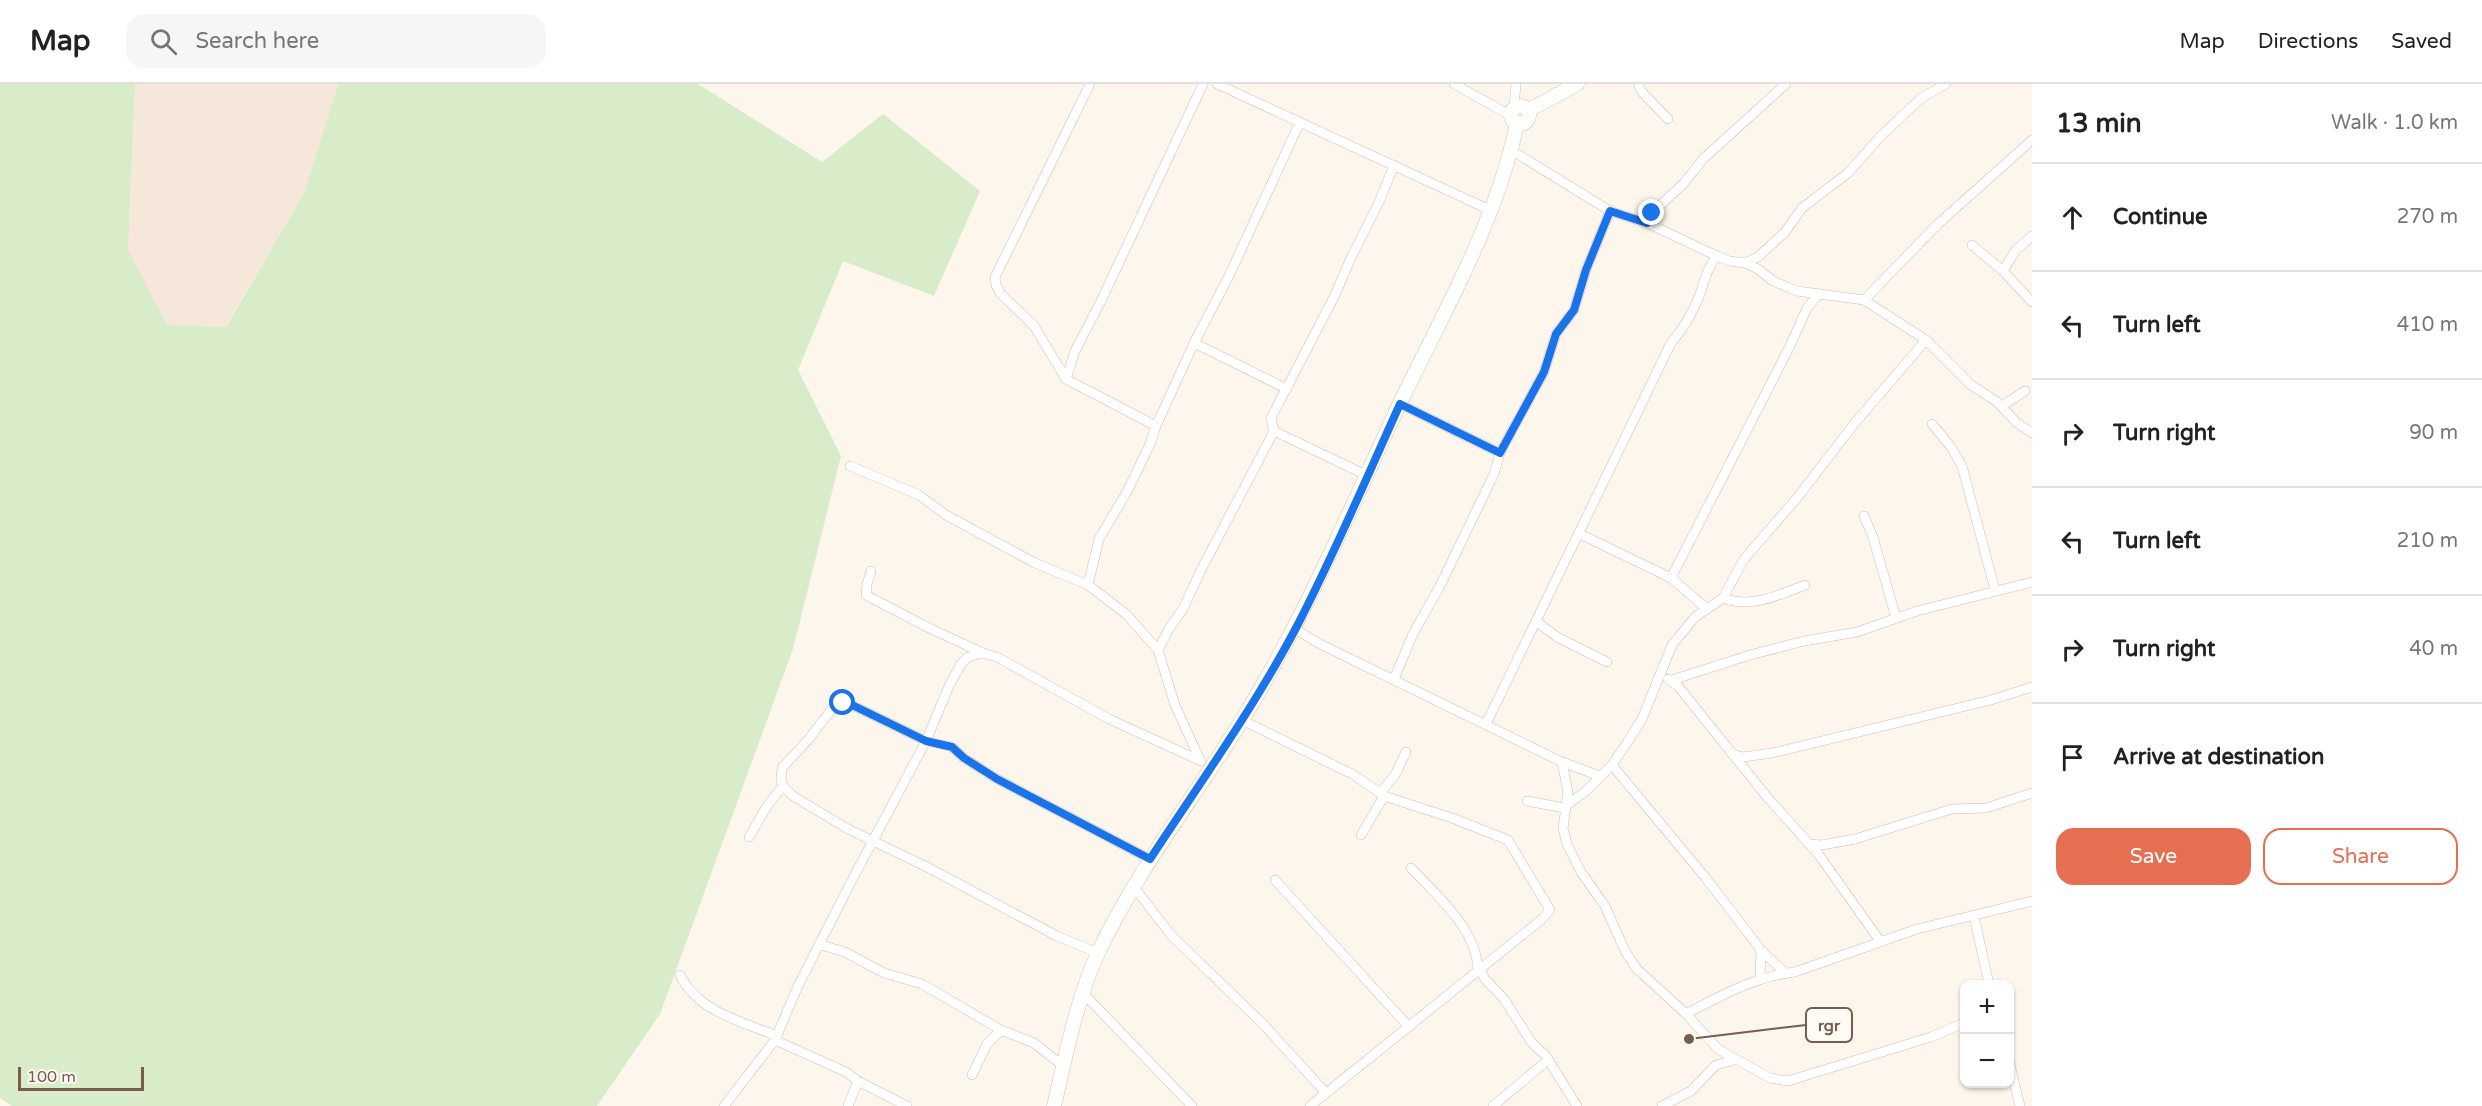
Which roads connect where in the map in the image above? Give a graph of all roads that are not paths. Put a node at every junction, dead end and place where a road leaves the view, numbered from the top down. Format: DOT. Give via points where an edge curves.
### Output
graph roads {
  1 [pos="1090,84"];
  2 [pos="1203,84"];
  3 [pos="1217,84"];
  4 [pos="1454,84"];
  5 [pos="1516,84"];
  6 [pos="1577,84"];
  7 [pos="1638,84"];
  8 [pos="1786,84"];
  9 [pos="1946,84"];
  10 [pos="1514,115"];
  11 [pos="1668,119"];
  12 [pos="1300,122"];
  13 [pos="2032,140"];
  14 [pos="1511,150"];
  15 [pos="1394,165"];
  16 [pos="1490,210"];
  17 [pos="1610,211"];
  18 [pos="1647,223"];
  19 [pos="2032,236"];
  20 [pos="1972,245"];
  21 [pos="1717,256"];
  22 [pos="1745,262"];
  23 [pos="2003,272"];
  24 [pos="1819,294"];
  25 [pos="1864,300"];
  26 [pos="2032,302"];
  27 [pos="1926,340"];
  28 [pos="1194,344"];
  29 [pos="1066,379"];
  30 [pos="1287,389"];
  31 [pos="2025,391"];
  32 [pos="1400,404"];
  33 [pos="2002,406"];
  34 [pos="1932,424"];
  35 [pos="1156,426"];
  36 [pos="1274,431"];
  37 [pos="2032,433"];
  38 [pos="1500,453"];
  39 [pos="850,466"];
  40 [pos="1368,476"];
  41 [pos="1864,516"];
  42 [pos="1580,534"];
  43 [pos="871,571"];
  44 [pos="1671,578"];
  45 [pos="2032,582"];
  46 [pos="1088,585"];
  47 [pos="1805,585"];
  48 [pos="1995,590"];
  49 [pos="1723,598"];
  50 [pos="1706,608"];
  51 [pos="1896,618"];
  52 [pos="1537,622"];
  53 [pos="1295,629"];
  54 [pos="1158,650"];
  55 [pos="983,653"];
  56 [pos="1607,662"];
  57 [pos="1660,677"];
  58 [pos="1394,679"];
  59 [pos="1672,680"];
  60 [pos="2032,687"];
  61 [pos="1242,720"];
  62 [pos="1486,724"];
  63 [pos="926,741"];
  64 [pos="1406,752"];
  65 [pos="1732,754"];
  66 [pos="1562,762"];
  67 [pos="1205,764"];
  68 [pos="1612,765"];
  69 [pos="1600,776"];
  70 [pos="783,786"];
  71 [pos="2032,793"];
  72 [pos="1382,795"];
  73 [pos="1527,801"];
  74 [pos="1566,806"];
  75 [pos="1361,835"];
  76 [pos="748,837"];
  77 [pos="873,842"];
  78 [pos="1820,850"];
  79 [pos="1150,859"];
  80 [pos="1411,868"];
  81 [pos="1275,880"];
  82 [pos="1134,887"];
  83 [pos="2032,901"];
  84 [pos="1974,916"];
  85 [pos="1880,941"];
  86 [pos="821,945"];
  87 [pos="1761,950"];
  88 [pos="1098,953"];
  89 [pos="1783,972"];
  90 [pos="1478,974"];
  91 [pos="680,975"];
  92 [pos="1760,979"];
  93 [pos="1988,980"];
  94 [pos="1082,992"];
  95 [pos="1686,1014"];
  96 [pos="1960,1025"];
  97 [pos="1409,1027"];
  98 [pos="1001,1030"];
  99 [pos="776,1038"];
  100 [pos="1718,1049"];
  101 [pos="1548,1060"];
  102 [pos="1734,1060"];
  103 [pos="1716,1065"];
  104 [pos="1063,1066"];
  105 [pos="972,1075"];
  106 [pos="858,1081"];
  107 [pos="2014,1081"];
  108 [pos="1326,1093"];
  109 [pos="724,1106"];
  110 [pos="848,1106"];
  111 [pos="907,1106"];
  112 [pos="1054,1106"];
  113 [pos="1192,1106"];
  114 [pos="1311,1106"];
  115 [pos="1493,1106"];
  116 [pos="1577,1106"];
  117 [pos="1662,1106"];
  118 [pos="2020,1106"];
  1 -- 29 [label="street" via="995,277 1001,294 1034,326"];
  2 -- 29 [label="street" via="1075,351"];
  3 -- 12 [label="street"];
  4 -- 10 [label="street"];
  5 -- 10 [label="street"];
  6 -- 10 [label="street" via="1529,110 1522,124"];
  7 -- 11 [label="street"];
  8 -- 18 [label="street" via="1704,158"];
  9 -- 22 [label="street" via="1921,98 1848,173 1802,208 1785,232 1758,257"];
  10 -- 14 [label="street"];
  12 -- 15 [label="street"];
  12 -- 28 [label="street"];
  13 -- 25 [label="street" via="1938,224"];
  14 -- 16 [label="street"];
  14 -- 17 [label="street"];
  15 -- 16 [label="street"];
  15 -- 30 [label="street" via="1335,296"];
  16 -- 32 [label="street"];
  17 -- 18 [label="street"];
  17 -- 38 [label="street" via="1574,310 1556,334 1544,372"];
  18 -- 21 [label="street"];
  19 -- 23 [label="street" via="2016,249"];
  20 -- 23 [label="street"];
  21 -- 22 [label="street"];
  21 -- 42 [label="street" via="1708,267 1689,319 1671,343"];
  22 -- 24 [label="street" via="1784,286"];
  23 -- 26 [label="street"];
  24 -- 25 [label="street"];
  24 -- 44 [label="street" via="1807,308"];
  25 -- 27 [label="street"];
  27 -- 33 [label="street" via="1971,385"];
  27 -- 49 [label="street" via="1744,558"];
  28 -- 30 [label="street"];
  28 -- 35 [label="street"];
  29 -- 35 [label="street"];
  30 -- 36 [label="street" via="1271,418"];
  31 -- 33 [label="street"];
  32 -- 38 [label="street"];
  32 -- 40 [label="street"];
  33 -- 37 [label="street"];
  34 -- 48 [label="street" via="1962,466"];
  35 -- 46 [label="street" via="1128,490 1099,539"];
  36 -- 40 [label="street"];
  36 -- 54 [label="street"];
  38 -- 58 [label="street" via="1494,474"];
  39 -- 46 [label="street" via="919,495 946,515 1035,563"];
  40 -- 53 [label="street"];
  41 -- 51 [label="street"];
  42 -- 44 [label="street"];
  42 -- 52 [label="street"];
  43 -- 55 [label="street" via="866,595"];
  44 -- 50 [label="street"];
  45 -- 48 [label="street"];
  46 -- 54 [label="street" via="1126,614"];
  47 -- 49 [label="street" via="1769,599 1745,603"];
  48 -- 51 [label="street"];
  49 -- 50 [label="street"];
  50 -- 57 [label="street" via="1672,645"];
  51 -- 59 [label="street" via="1857,632 1750,655"];
  52 -- 56 [label="street" via="1557,637"];
  52 -- 62 [label="street"];
  53 -- 58 [label="street"];
  53 -- 61 [label="street"];
  54 -- 67 [label="street" via="1175,705"];
  55 -- 63 [label="street" via="968,657 961,664"];
  55 -- 67 [label="street"];
  57 -- 59 [label="street"];
  57 -- 68 [label="street" via="1642,719"];
  58 -- 62 [label="street"];
  59 -- 65 [label="street"];
  60 -- 65 [label="street" via="1772,753 1743,757"];
  61 -- 67 [label="street"];
  61 -- 72 [label="street" via="1354,775"];
  62 -- 66 [label="street"];
  63 -- 70 [label="street" via="850,704 835,705 782,768"];
  63 -- 77 [label="street"];
  63 -- 79 [label="street" via="952,747 997,779"];
  64 -- 72 [label="street"];
  65 -- 78 [label="street" via="1809,844"];
  66 -- 69 [label="street"];
  66 -- 74 [label="street" via="1567,778"];
  67 -- 79 [label="street"];
  68 -- 69 [label="street"];
  68 -- 87 [label="street"];
  69 -- 74 [label="street"];
  70 -- 76 [label="street"];
  70 -- 77 [label="street" via="808,806"];
  71 -- 78 [label="street" via="1986,808 1952,809"];
  72 -- 75 [label="street"];
  72 -- 90 [label="street" via="1508,840 1550,910"];
  73 -- 74 [label="street"];
  74 -- 95 [label="street" via="1563,828 1567,844 1605,906 1625,951 1636,968"];
  77 -- 86 [label="street"];
  77 -- 88 [label="street"];
  78 -- 85 [label="street"];
  79 -- 82 [label="street"];
  80 -- 90 [label="street" via="1447,906 1471,940 1478,957"];
  81 -- 97 [label="street"];
  82 -- 88 [label="street"];
  82 -- 108 [label="street" via="1171,934 1262,1023"];
  83 -- 84 [label="street"];
  84 -- 85 [label="street"];
  84 -- 93 [label="street"];
  85 -- 89 [label="street" via="1795,972"];
  86 -- 98 [label="street" via="884,973 922,984"];
  86 -- 99 [label="street"];
  87 -- 89 [label="street"];
  87 -- 92 [label="street"];
  88 -- 94 [label="street"];
  89 -- 92 [label="street"];
  90 -- 97 [label="street"];
  90 -- 101 [label="street" via="1504,999 1521,1029"];
  91 -- 99 [label="street" via="699,1001"];
  92 -- 95 [label="street"];
  94 -- 104 [label="street"];
  94 -- 113 [label="street"];
  95 -- 100 [label="street"];
  96 -- 102 [label="street" via="1788,1081 1770,1078"];
  97 -- 108 [label="street"];
  98 -- 104 [label="street" via="1034,1043"];
  98 -- 105 [label="street" via="987,1044"];
  99 -- 106 [label="street"];
  99 -- 109 [label="street"];
  100 -- 102 [label="street"];
  100 -- 103 [label="street"];
  101 -- 115 [label="street"];
  101 -- 116 [label="street"];
  102 -- 103 [label="street"];
  103 -- 117 [label="street" via="1691,1091"];
  104 -- 112 [label="street"];
  106 -- 110 [label="street"];
  106 -- 111 [label="street"];
  107 -- 118 [label="street"];
  108 -- 114 [label="street"];
}
